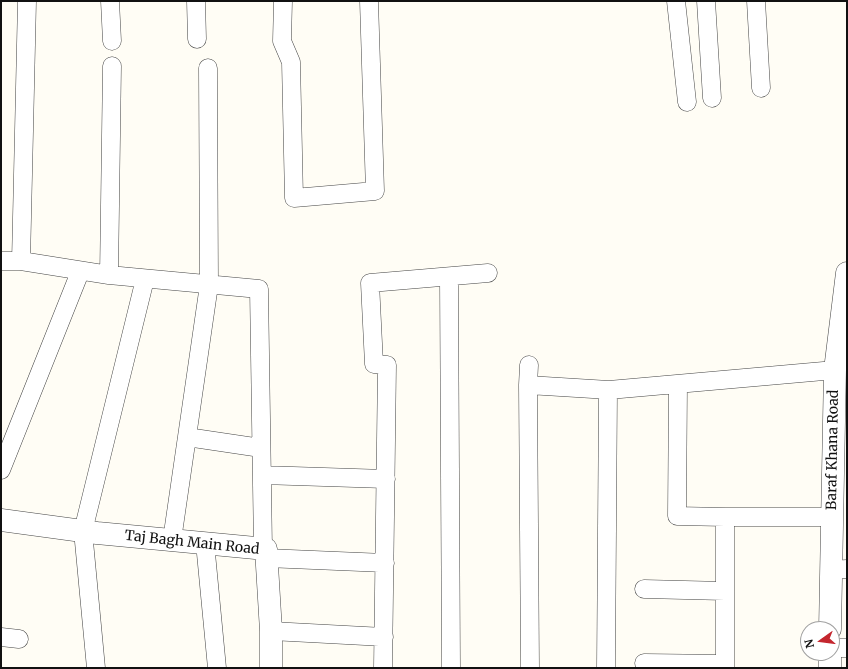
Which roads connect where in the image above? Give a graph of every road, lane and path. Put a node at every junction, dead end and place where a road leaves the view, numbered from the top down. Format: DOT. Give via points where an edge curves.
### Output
graph roads {
  1 [pos="27,1"];
  2 [pos="110,1"];
  3 [pos="196,1"];
  4 [pos="283,1"];
  5 [pos="369,1"];
  6 [pos="676,1"];
  7 [pos="706,1"];
  8 [pos="756,1"];
  9 [pos="196,39"];
  10 [pos="112,41"];
  11 [pos="112,66"];
  12 [pos="208,68"];
  13 [pos="761,88"];
  14 [pos="712,98"];
  15 [pos="687,102"];
  16 [pos="1,261"];
  17 [pos="21,261"];
  18 [pos="80,272"];
  19 [pos="488,272"];
  20 [pos="847,273"];
  21 [pos="109,275"];
  22 [pos="449,277"];
  23 [pos="144,279"];
  24 [pos="209,284"];
  25 [pos="842,344"];
  26 [pos="529,365"];
  27 [pos="835,370"];
  28 [pos="678,384"];
  29 [pos="528,385"];
  30 [pos="608,390"];
  31 [pos="187,437"];
  32 [pos="261,448"];
  33 [pos="1,470"];
  34 [pos="262,475"];
  35 [pos="386,479"];
  36 [pos="725,516"];
  37 [pos="832,517"];
  38 [pos="1,520"];
  39 [pos="83,531"];
  40 [pos="172,540"];
  41 [pos="205,543"];
  42 [pos="264,553"];
  43 [pos="385,563"];
  44 [pos="839,570"];
  45 [pos="644,589"];
  46 [pos="725,591"];
  47 [pos="831,621"];
  48 [pos="271,631"];
  49 [pos="384,637"];
  50 [pos="1,638"];
  51 [pos="19,639"];
  52 [pos="644,663"];
  53 [pos="725,666"];
  54 [pos="96,668"];
  55 [pos="217,668"];
  56 [pos="271,668"];
  57 [pos="383,668"];
  58 [pos="451,668"];
  59 [pos="530,668"];
  60 [pos="606,668"];
  1 -- 17 [label="street"];
  2 -- 10 [label="street"];
  3 -- 9 [label="street"];
  4 -- 5 [label="street" via="282,41 291,62 294,198 375,190"];
  6 -- 15 [label="street"];
  7 -- 14 [label="street"];
  8 -- 13 [label="street"];
  11 -- 21 [label="street"];
  12 -- 24 [label="street"];
  16 -- 17 [label="street"];
  17 -- 18 [label="street"];
  18 -- 21 [label="street"];
  18 -- 33 [label="street"];
  19 -- 22 [label="street"];
  20 -- 25 [label="street, Baraf Khana Road"];
  21 -- 23 [label="street"];
  22 -- 35 [label="street" via="370,283 374,364 387,365"];
  22 -- 58 [label="street"];
  23 -- 24 [label="street"];
  23 -- 39 [label="street"];
  24 -- 31 [label="street"];
  24 -- 32 [label="street" via="259,289"];
  25 -- 27 [label="street, Baraf Khana Road"];
  26 -- 29 [label="street"];
  27 -- 28 [label="street"];
  27 -- 37 [label="street, Baraf Khana Road"];
  28 -- 30 [label="street"];
  28 -- 36 [label="street" via="677,516"];
  29 -- 30 [label="street"];
  29 -- 59 [label="street"];
  30 -- 60 [label="street"];
  31 -- 32 [label="street"];
  31 -- 40 [label="street"];
  32 -- 34 [label="street"];
  34 -- 35 [label="street"];
  34 -- 42 [label="street"];
  35 -- 43 [label="street"];
  36 -- 37 [label="street"];
  36 -- 46 [label="street"];
  37 -- 44 [label="street, Baraf Khana Road"];
  38 -- 39 [label="street, Taj Bagh Main Road"];
  39 -- 40 [label="street, Taj Bagh Main Road"];
  39 -- 54 [label="street"];
  40 -- 41 [label="street, Taj Bagh Main Road"];
  41 -- 42 [label="street, Taj Bagh Main Road"];
  41 -- 55 [label="street"];
  42 -- 43 [label="street"];
  42 -- 48 [label="street, Taj Bagh Main Road"];
  43 -- 49 [label="street"];
  44 -- 47 [label="street, Baraf Khana Road"];
  45 -- 46 [label="street"];
  46 -- 53 [label="street"];
  48 -- 49 [label="street"];
  48 -- 56 [label="street, Taj Bagh Main Road"];
  49 -- 57 [label="street"];
  50 -- 51 [label="street"];
  52 -- 53 [label="street"];
}
